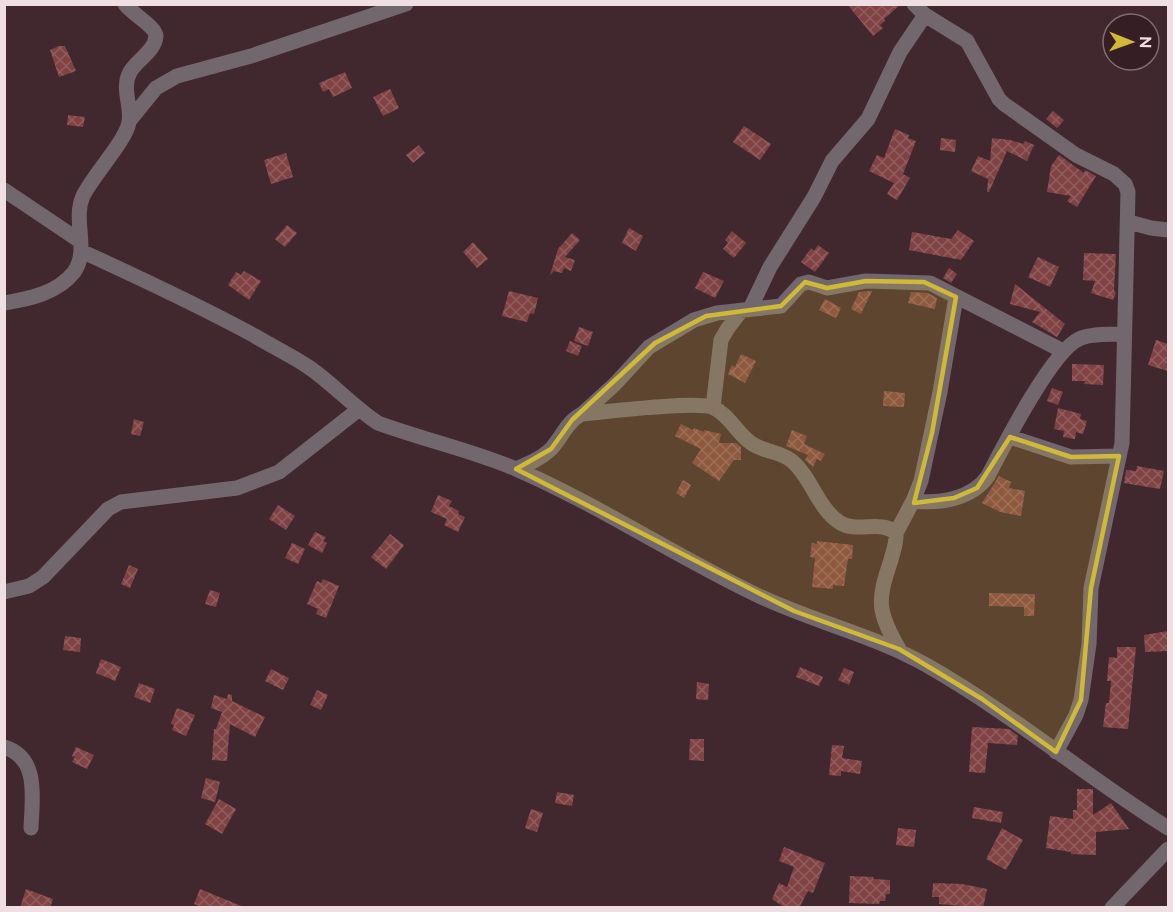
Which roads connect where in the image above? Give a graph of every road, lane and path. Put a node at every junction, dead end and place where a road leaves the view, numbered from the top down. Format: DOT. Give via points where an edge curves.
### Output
graph roads {
  1 [pos="125,4"];
  2 [pos="406,4"];
  3 [pos="914,4"];
  4 [pos="925,15"];
  5 [pos="130,120"];
  6 [pos="4,190"];
  7 [pos="1129,222"];
  8 [pos="1168,230"];
  9 [pos="81,246"];
  10 [pos="956,297"];
  11 [pos="4,303"];
  12 [pos="746,309"];
  13 [pos="1124,334"];
  14 [pos="1063,351"];
  15 [pos="713,407"];
  16 [pos="358,410"];
  17 [pos="582,414"];
  18 [pos="1010,437"];
  19 [pos="1119,456"];
  20 [pos="516,469"];
  21 [pos="913,501"];
  22 [pos="896,532"];
  23 [pos="4,592"];
  24 [pos="898,649"];
  25 [pos="4,747"];
  26 [pos="1056,752"];
  27 [pos="31,828"];
  28 [pos="1168,828"];
  29 [pos="1168,849"];
  30 [pos="1112,908"];
  1 -- 5 [label="street" via="156,33 154,44 127,79"];
  2 -- 5 [label="street" via="251,56 177,76 156,88"];
  3 -- 4 [label="street"];
  4 -- 7 [label="street" via="967,41 1004,104 1125,184"];
  4 -- 12 [label="street" via="900,52 868,119 828,168"];
  5 -- 9 [label="street" via="82,197"];
  6 -- 9 [label="street"];
  7 -- 8 [label="street"];
  7 -- 13 [label="street"];
  9 -- 11 [label="street" via="78,265 69,278 34,297"];
  9 -- 16 [label="street" via="282,351 311,369"];
  10 -- 12 [label="street" via="924,282 866,281 827,288 805,282 781,306"];
  10 -- 14 [label="street"];
  10 -- 21 [label="street" via="928,454"];
  12 -- 15 [label="street" via="721,340"];
  12 -- 17 [label="street" via="706,316 655,342"];
  13 -- 14 [label="street" via="1081,338"];
  13 -- 19 [label="street" via="1123,434"];
  14 -- 18 [label="street"];
  15 -- 17 [label="street" via="688,405"];
  15 -- 22 [label="street" via="752,444 792,461 840,523 859,529 885,527"];
  16 -- 20 [label="street" via="378,423"];
  16 -- 23 [label="street" via="279,472 265,478 237,488 121,502 108,509 43,577 28,586"];
  17 -- 20 [label="street" via="572,420 543,456"];
  18 -- 19 [label="street" via="1071,457"];
  18 -- 21 [label="street" via="977,488 954,498"];
  19 -- 26 [label="street" via="1091,588 1081,700"];
  20 -- 24 [label="street" via="759,596"];
  21 -- 22 [label="street"];
  22 -- 24 [label="street" via="880,605"];
  24 -- 26 [label="street" via="982,699"];
  25 -- 27 [label="street" via="26,760 32,790"];
  26 -- 28 [label="street"];
  29 -- 30 [label="street"];
}
